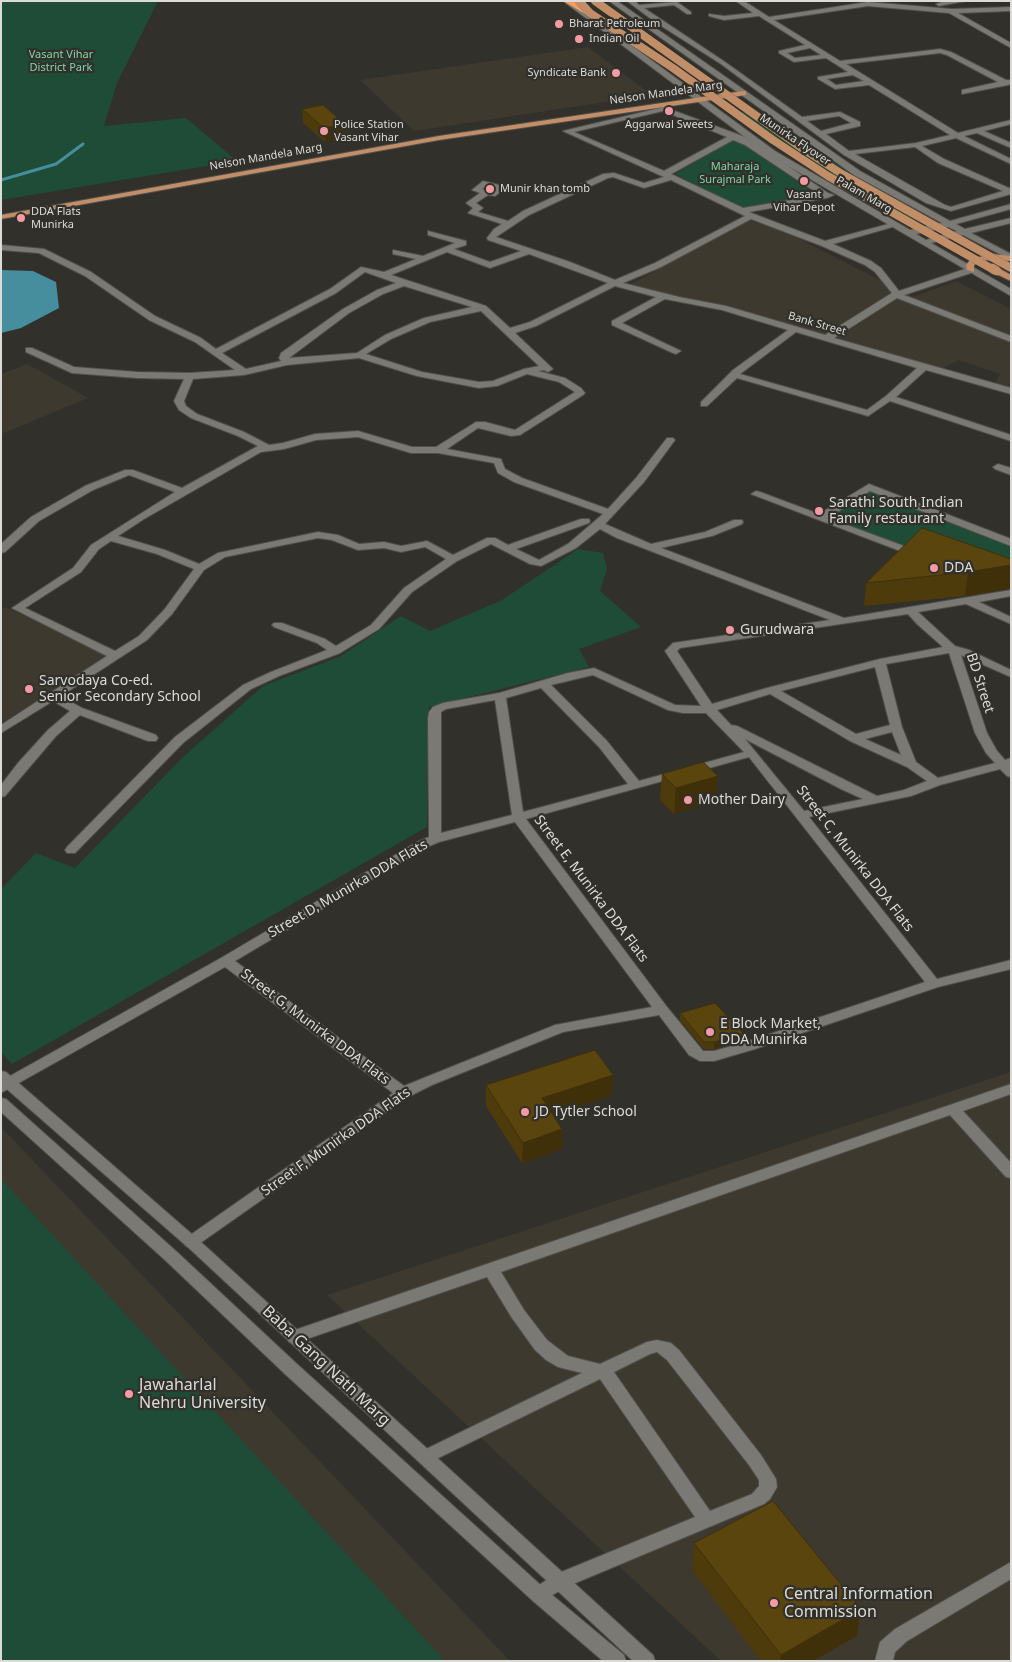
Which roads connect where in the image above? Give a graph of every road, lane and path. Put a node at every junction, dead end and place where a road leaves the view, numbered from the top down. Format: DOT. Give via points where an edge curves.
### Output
graph roads {
  1 [pos="566,1"];
  2 [pos="579,1"];
  3 [pos="595,1"];
  4 [pos="612,1"];
  5 [pos="630,1"];
  6 [pos="753,1"];
  7 [pos="963,1"];
  8 [pos="741,2"];
  9 [pos="866,2"];
  10 [pos="936,3"];
  11 [pos="638,7"];
  12 [pos="1011,9"];
  13 [pos="952,12"];
  14 [pos="590,13"];
  15 [pos="690,13"];
  16 [pos="759,14"];
  17 [pos="711,15"];
  18 [pos="767,19"];
  19 [pos="810,46"];
  20 [pos="1011,46"];
  21 [pos="826,56"];
  22 [pos="837,63"];
  23 [pos="852,73"];
  24 [pos="868,82"];
  25 [pos="1008,82"];
  26 [pos="735,87"];
  27 [pos="692,92"];
  28 [pos="965,92"];
  29 [pos="743,93"];
  30 [pos="700,99"];
  31 [pos="661,107"];
  32 [pos="677,114"];
  33 [pos="590,115"];
  34 [pos="803,119"];
  35 [pos="614,120"];
  36 [pos="1011,122"];
  37 [pos="978,131"];
  38 [pos="820,133"];
  39 [pos="957,136"];
  40 [pos="731,138"];
  41 [pos="748,143"];
  42 [pos="916,145"];
  43 [pos="1011,146"];
  44 [pos="846,153"];
  45 [pos="941,160"];
  46 [pos="1011,162"];
  47 [pos="668,176"];
  48 [pos="985,191"];
  49 [pos="1010,191"];
  50 [pos="486,193"];
  51 [pos="838,193"];
  52 [pos="827,196"];
  53 [pos="1011,206"];
  54 [pos="1,209"];
  55 [pos="742,212"];
  56 [pos="752,216"];
  57 [pos="1,217"];
  58 [pos="1011,220"];
  59 [pos="509,224"];
  60 [pos="893,224"];
  61 [pos="949,224"];
  62 [pos="965,232"];
  63 [pos="431,233"];
  64 [pos="908,233"];
  65 [pos="924,242"];
  66 [pos="826,244"];
  67 [pos="1,246"];
  68 [pos="448,250"];
  69 [pos="528,251"];
  70 [pos="396,252"];
  71 [pos="425,259"];
  72 [pos="1011,259"];
  73 [pos="1011,268"];
  74 [pos="971,270"];
  75 [pos="384,275"];
  76 [pos="1011,279"];
  77 [pos="404,283"];
  78 [pos="615,284"];
  79 [pos="1011,293"];
  80 [pos="897,294"];
  81 [pos="664,296"];
  82 [pos="483,308"];
  83 [pos="795,330"];
  84 [pos="508,332"];
  85 [pos="826,338"];
  86 [pos="1011,339"];
  87 [pos="28,350"];
  88 [pos="676,351"];
  89 [pos="216,353"];
  90 [pos="359,355"];
  91 [pos="287,362"];
  92 [pos="545,367"];
  93 [pos="924,367"];
  94 [pos="525,371"];
  95 [pos="244,372"];
  96 [pos="735,375"];
  97 [pos="190,376"];
  98 [pos="562,380"];
  99 [pos="1011,391"];
  100 [pos="889,398"];
  101 [pos="704,404"];
  102 [pos="1011,438"];
  103 [pos="670,440"];
  104 [pos="266,447"];
  105 [pos="438,450"];
  106 [pos="998,467"];
  107 [pos="1011,472"];
  108 [pos="184,492"];
  109 [pos="756,494"];
  110 [pos="610,513"];
  111 [pos="822,517"];
  112 [pos="585,521"];
  113 [pos="738,522"];
  114 [pos="599,525"];
  115 [pos="110,538"];
  116 [pos="1011,543"];
  117 [pos="650,547"];
  118 [pos="508,548"];
  119 [pos="1,550"];
  120 [pos="908,551"];
  121 [pos="453,559"];
  122 [pos="200,568"];
  123 [pos="1011,593"];
  124 [pos="966,600"];
  125 [pos="912,610"];
  126 [pos="1011,621"];
  127 [pos="843,622"];
  128 [pos="278,625"];
  129 [pos="952,649"];
  130 [pos="336,651"];
  131 [pos="116,656"];
  132 [pos="880,662"];
  133 [pos="1011,674"];
  134 [pos="543,683"];
  135 [pos="770,690"];
  136 [pos="500,696"];
  137 [pos="53,698"];
  138 [pos="709,709"];
  139 [pos="78,710"];
  140 [pos="725,724"];
  141 [pos="896,727"];
  142 [pos="1,730"];
  143 [pos="152,738"];
  144 [pos="854,738"];
  145 [pos="752,752"];
  146 [pos="910,764"];
  147 [pos="1008,766"];
  148 [pos="936,782"];
  149 [pos="636,786"];
  150 [pos="1,793"];
  151 [pos="876,800"];
  152 [pos="802,815"];
  153 [pos="518,817"];
  154 [pos="435,839"];
  155 [pos="71,850"];
  156 [pos="226,961"];
  157 [pos="1011,964"];
  158 [pos="934,984"];
  159 [pos="662,1010"];
  160 [pos="4,1082"];
  161 [pos="1011,1089"];
  162 [pos="403,1093"];
  163 [pos="1,1103"];
  164 [pos="952,1110"];
  165 [pos="1011,1173"];
  166 [pos="191,1242"];
  167 [pos="491,1269"];
  168 [pos="295,1337"];
  169 [pos="604,1371"];
  170 [pos="426,1457"];
  171 [pos="707,1520"];
  172 [pos="1011,1570"];
  173 [pos="560,1581"];
  174 [pos="539,1595"];
  175 [pos="617,1661"];
  176 [pos="646,1661"];
  177 [pos="884,1661"];
  1 -- 14 [label="highway"];
  1 -- 27 [label="street, Palam Marg"];
  2 -- 14 [label="main road, Munirka Flyover, bridge"];
  3 -- 73 [label="main road, Munirka Flyover, bridge" via="803,149"];
  4 -- 26 [label="street, Palam Marg"];
  5 -- 11 [label="street"];
  6 -- 8 [label="street"];
  7 -- 10 [label="street"];
  8 -- 16 [label="street"];
  9 -- 13 [label="street"];
  9 -- 18 [label="street"];
  10 -- 13 [label="street"];
  11 -- 15 [label="street" via="675,3"];
  11 -- 34 [label="street"];
  12 -- 13 [label="street"];
  13 -- 20 [label="street"];
  14 -- 76 [label="main road, Munirka Flyover, bridge" via="828,176"];
  16 -- 17 [label="street" via="724,18"];
  16 -- 18 [label="street"];
  18 -- 19 [label="street"];
  19 -- 21 [label="street"];
  19 -- 21 [label="street" via="781,52 796,61"];
  21 -- 22 [label="street"];
  22 -- 23 [label="street"];
  22 -- 25 [label="street" via="940,51"];
  23 -- 24 [label="street"];
  23 -- 24 [label="street" via="820,78 835,87"];
  24 -- 39 [label="street"];
  25 -- 28 [label="street"];
  26 -- 27 [label="main road, Nelson Mandela Marg"];
  26 -- 29 [label="street, Palam Marg"];
  27 -- 30 [label="street, Palam Marg"];
  27 -- 54 [label="main road, Nelson Mandela Marg" via="266,161"];
  29 -- 30 [label="main road, Nelson Mandela Marg"];
  29 -- 61 [label="street, Palam Marg" via="857,172"];
  30 -- 31 [label="main road, Nelson Mandela Marg"];
  30 -- 51 [label="street, Palam Marg" via="772,153"];
  31 -- 32 [label="street"];
  31 -- 33 [label="main road, Nelson Mandela Marg"];
  31 -- 35 [label="street"];
  32 -- 40 [label="street"];
  32 -- 41 [label="street" via="686,112 714,122"];
  33 -- 35 [label="street"];
  33 -- 57 [label="main road, Nelson Mandela Marg" via="309,161"];
  34 -- 38 [label="street"];
  34 -- 38 [label="street" via="840,114 857,124"];
  35 -- 47 [label="street" via="567,131"];
  36 -- 37 [label="street"];
  37 -- 39 [label="street"];
  37 -- 43 [label="street"];
  38 -- 44 [label="street"];
  39 -- 42 [label="street"];
  39 -- 46 [label="street"];
  40 -- 41 [label="street"];
  40 -- 47 [label="street"];
  41 -- 52 [label="street"];
  42 -- 44 [label="street"];
  42 -- 45 [label="street"];
  44 -- 48 [label="street" via="942,207 953,208"];
  45 -- 48 [label="street"];
  45 -- 49 [label="street"];
  47 -- 55 [label="street"];
  47 -- 59 [label="street" via="644,186 609,175 552,200"];
  48 -- 49 [label="street"];
  50 -- 59 [label="street" via="470,203 479,208 472,213"];
  51 -- 52 [label="street"];
  51 -- 60 [label="street, Palam Marg"];
  52 -- 55 [label="street"];
  53 -- 61 [label="street"];
  55 -- 56 [label="street"];
  56 -- 66 [label="street"];
  56 -- 78 [label="street"];
  58 -- 62 [label="street"];
  59 -- 69 [label="street, Bank Street" via="491,238"];
  60 -- 64 [label="street, Palam Marg"];
  60 -- 66 [label="street"];
  61 -- 62 [label="street, Palam Marg"];
  61 -- 64 [label="street"];
  62 -- 65 [label="street"];
  62 -- 72 [label="street, Palam Marg"];
  63 -- 68 [label="street" via="463,243"];
  64 -- 65 [label="street, Palam Marg"];
  65 -- 74 [label="street, Palam Marg"];
  66 -- 80 [label="street" via="872,266"];
  67 -- 89 [label="street" via="41,251 88,274 152,318 198,340"];
  68 -- 69 [label="street" via="490,265"];
  68 -- 71 [label="street"];
  69 -- 78 [label="street, Bank Street"];
  70 -- 71 [label="street"];
  71 -- 75 [label="street"];
  72 -- 74 [label="main road" via="982,258 970,265"];
  74 -- 79 [label="street, Palam Marg"];
  74 -- 80 [label="street"];
  75 -- 77 [label="street"];
  75 -- 89 [label="street" via="364,269 333,291"];
  77 -- 82 [label="street"];
  77 -- 91 [label="street" via="380,292 341,314 284,355"];
  78 -- 81 [label="street, Bank Street"];
  78 -- 84 [label="street" via="533,324"];
  80 -- 85 [label="street"];
  80 -- 86 [label="street"];
  81 -- 83 [label="street, Bank Street" via="719,307"];
  81 -- 88 [label="street" via="615,323"];
  82 -- 84 [label="street"];
  82 -- 90 [label="street" via="427,320 388,337"];
  83 -- 85 [label="street, Bank Street"];
  83 -- 96 [label="street"];
  84 -- 92 [label="street"];
  85 -- 93 [label="street, Bank Street"];
  87 -- 97 [label="street" via="72,370"];
  89 -- 95 [label="street"];
  90 -- 91 [label="street"];
  90 -- 94 [label="street" via="420,374 480,386 494,384"];
  91 -- 95 [label="street"];
  92 -- 94 [label="street"];
  92 -- 98 [label="street"];
  93 -- 99 [label="street, Bank Street"];
  93 -- 100 [label="street"];
  94 -- 98 [label="street"];
  95 -- 97 [label="street"];
  96 -- 100 [label="street" via="866,412"];
  96 -- 101 [label="street"];
  97 -- 104 [label="street" via="179,401 182,408"];
  98 -- 105 [label="street" via="580,393 517,433 476,425"];
  100 -- 102 [label="street"];
  103 -- 110 [label="street"];
  104 -- 105 [label="street" via="284,446 315,437 352,434 414,451"];
  104 -- 108 [label="street"];
  105 -- 110 [label="street" via="498,460 501,471 518,480"];
  106 -- 107 [label="street"];
  108 -- 115 [label="street"];
  108 -- 119 [label="street" via="129,472 89,488 35,518"];
  109 -- 111 [label="street"];
  110 -- 114 [label="street"];
  111 -- 116 [label="street" via="869,487"];
  111 -- 120 [label="street"];
  112 -- 118 [label="street"];
  113 -- 117 [label="street" via="708,534"];
  114 -- 117 [label="street"];
  114 -- 118 [label="street" via="572,546 541,563"];
  115 -- 122 [label="street" via="161,552"];
  115 -- 131 [label="street" via="95,547 77,570 64,580 17,608"];
  117 -- 127 [label="street"];
  118 -- 121 [label="street" via="488,540"];
  121 -- 122 [label="street" via="430,545 401,549 384,545 358,547 334,537 318,535 222,555"];
  121 -- 130 [label="street" via="408,590 376,627"];
  122 -- 131 [label="street" via="143,638"];
  123 -- 124 [label="street"];
  124 -- 125 [label="street"];
  124 -- 126 [label="street"];
  125 -- 127 [label="street"];
  125 -- 129 [label="street, BD Street"];
  127 -- 138 [label="street" via="677,644 671,651"];
  128 -- 130 [label="street" via="321,641"];
  129 -- 132 [label="street"];
  129 -- 133 [label="street"];
  129 -- 147 [label="street, BD Street" via="981,733 992,753"];
  130 -- 155 [label="street" via="247,687 179,740"];
  131 -- 137 [label="street"];
  132 -- 135 [label="street"];
  132 -- 141 [label="street"];
  134 -- 136 [label="street"];
  134 -- 138 [label="street" via="594,671 672,708"];
  134 -- 149 [label="street" via="603,744"];
  135 -- 138 [label="street"];
  135 -- 144 [label="street"];
  136 -- 153 [label="street, Street E, Munirka DDA Flats"];
  136 -- 154 [label="street" via="443,706 435,712"];
  137 -- 139 [label="street"];
  137 -- 142 [label="street"];
  138 -- 140 [label="street"];
  139 -- 143 [label="street"];
  139 -- 150 [label="street" via="22,766"];
  140 -- 145 [label="street, Street C, Munirka DDA Flats"];
  140 -- 151 [label="street"];
  141 -- 144 [label="street"];
  141 -- 146 [label="street"];
  144 -- 146 [label="street"];
  145 -- 149 [label="street, Street D, Munirka DDA Flats"];
  145 -- 152 [label="street, Street C, Munirka DDA Flats"];
  146 -- 148 [label="street"];
  147 -- 148 [label="street"];
  148 -- 151 [label="street"];
  149 -- 153 [label="street, Street D, Munirka DDA Flats"];
  151 -- 152 [label="street"];
  152 -- 158 [label="street, Street C, Munirka DDA Flats"];
  153 -- 154 [label="street, Street D, Munirka DDA Flats"];
  153 -- 159 [label="street, Street E, Munirka DDA Flats"];
  154 -- 156 [label="street, Street D, Munirka DDA Flats"];
  156 -- 160 [label="street, Street D, Munirka DDA Flats"];
  156 -- 162 [label="street, Street G, Munirka DDA Flats"];
  157 -- 158 [label="street, Street E, Munirka DDA Flats"];
  158 -- 159 [label="street, Street E, Munirka DDA Flats" via="770,1040 708,1057 694,1052"];
  159 -- 162 [label="street, Street F, Munirka DDA Flats" via="560,1028"];
  160 -- 166 [label="street, Baba Gang Nath Marg"];
  161 -- 164 [label="street"];
  162 -- 166 [label="street, Street F, Munirka DDA Flats"];
  163 -- 174 [label="street, Baba Gang Nath Marg"];
  164 -- 165 [label="street"];
  164 -- 167 [label="street"];
  166 -- 168 [label="street, Baba Gang Nath Marg"];
  167 -- 168 [label="street"];
  167 -- 169 [label="street" via="518,1314 552,1355 564,1362"];
  168 -- 170 [label="street, Baba Gang Nath Marg"];
  169 -- 170 [label="street"];
  169 -- 171 [label="street"];
  169 -- 171 [label="street" via="647,1348 665,1348 755,1460 767,1479 768,1487 764,1494"];
  170 -- 173 [label="street, Baba Gang Nath Marg"];
  171 -- 173 [label="street"];
  172 -- 177 [label="street" via="901,1635 887,1648"];
  173 -- 174 [label="street"];
  173 -- 176 [label="street, Baba Gang Nath Marg"];
  174 -- 175 [label="street, Baba Gang Nath Marg"];
}
